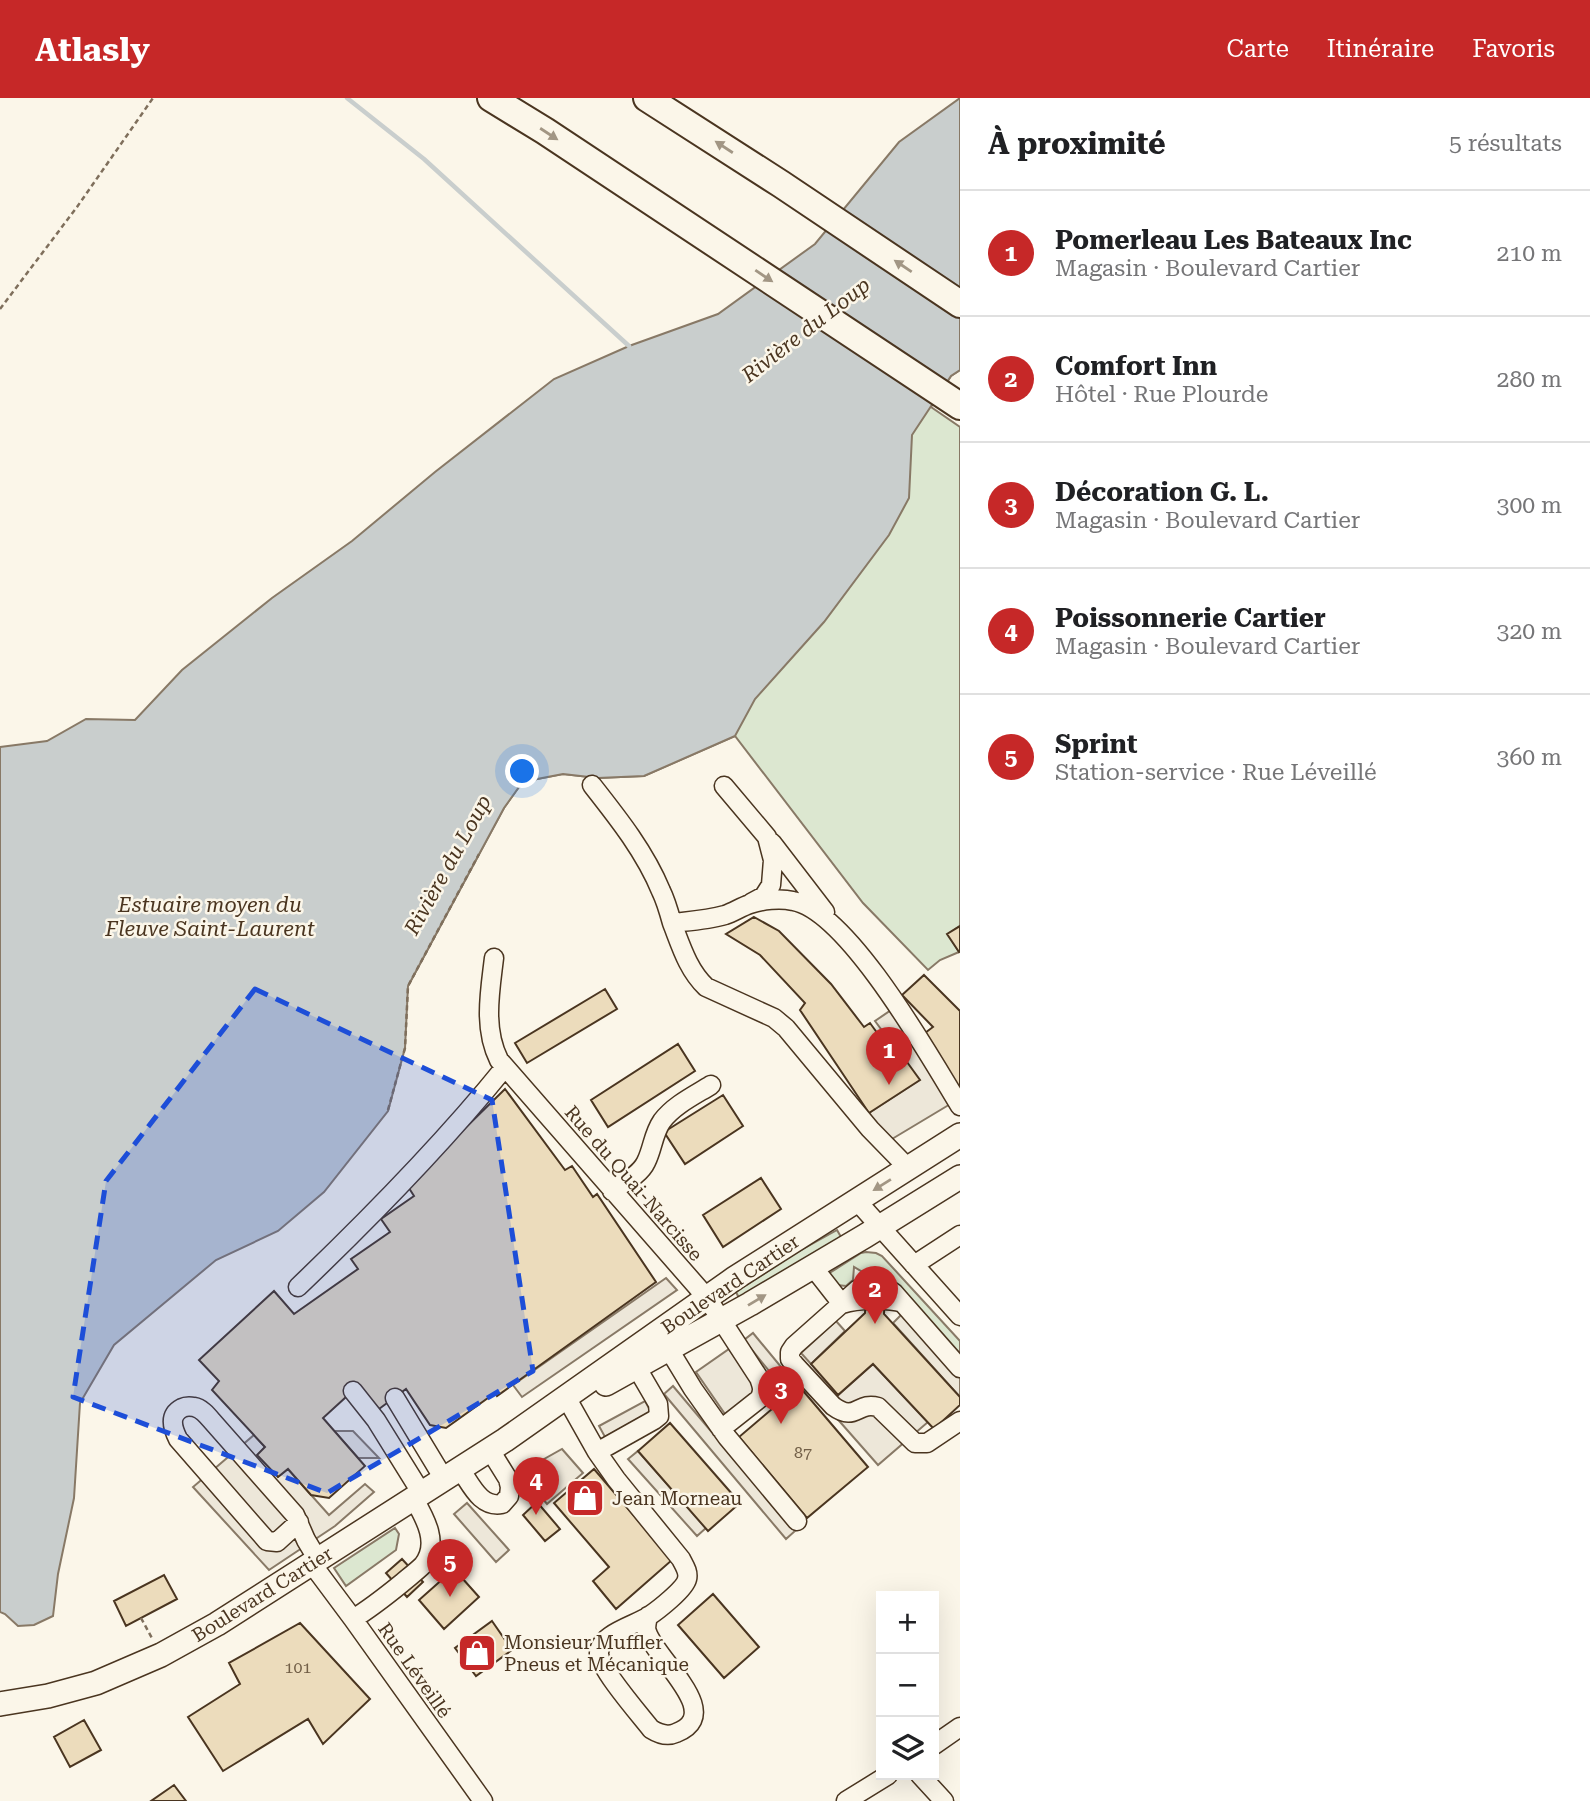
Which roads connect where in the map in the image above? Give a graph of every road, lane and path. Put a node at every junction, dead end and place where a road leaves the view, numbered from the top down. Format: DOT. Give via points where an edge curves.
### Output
graph roads {
  1 [pos="153,98"];
  2 [pos="491,98"];
  3 [pos="647,98"];
  4 [pos="960,304"];
  5 [pos="0,309"];
  6 [pos="960,406"];
  7 [pos="592,785"];
  8 [pos="724,786"];
  9 [pos="767,837"];
  10 [pos="479,854"];
  11 [pos="751,903"];
  12 [pos="672,923"];
  13 [pos="835,926"];
  14 [pos="494,958"];
  15 [pos="508,1071"];
  16 [pos="711,1085"];
  17 [pos="960,1106"];
  18 [pos="388,1111"];
  19 [pos="960,1135"];
  20 [pos="908,1168"];
  21 [pos="960,1177"];
  22 [pos="612,1191"];
  23 [pos="857,1201"];
  24 [pos="879,1227"];
  25 [pos="960,1235"];
  26 [pos="914,1265"];
  27 [pos="813,1267"];
  28 [pos="298,1287"];
  29 [pos="707,1298"];
  30 [pos="842,1304"];
  31 [pos="960,1316"];
  32 [pos="721,1321"];
  33 [pos="664,1340"];
  34 [pos="632,1361"];
  35 [pos="960,1368"];
  36 [pos="353,1391"];
  37 [pos="394,1398"];
  38 [pos="568,1400"];
  39 [pos="960,1421"];
  40 [pos="721,1429"];
  41 [pos="497,1445"];
  42 [pos="597,1452"];
  43 [pos="452,1474"];
  44 [pos="418,1496"];
  45 [pos="797,1521"];
  46 [pos="299,1522"];
  47 [pos="315,1562"];
  48 [pos="648,1616"];
  49 [pos="141,1618"];
  50 [pos="353,1619"];
  51 [pos="161,1655"];
  52 [pos="0,1704"];
  53 [pos="960,1727"];
  54 [pos="939,1742"];
  55 [pos="880,1780"];
  56 [pos="925,1780"];
  57 [pos="483,1801"];
  58 [pos="846,1801"];
  59 [pos="944,1801"];
  1 -- 5 [label="path"];
  2 -- 6 [label="highway, one-way"];
  4 -- 3 [label="highway, one-way"];
  7 -- 12 [label="street" via="649,867"];
  8 -- 9 [label="street"];
  9 -- 11 [label="street" via="773,860 771,885"];
  9 -- 13 [label="street"];
  10 -- 18 [label="path" via="408,986 405,1048"];
  11 -- 12 [label="street" via="729,914"];
  11 -- 13 [label="street" via="793,901 810,907"];
  12 -- 20 [label="street" via="697,979 706,988 774,1018 786,1028"];
  13 -- 17 [label="street" via="897,1006"];
  14 -- 15 [label="street, Rue du Quai-Narcisse" via="489,1031 493,1048"];
  15 -- 22 [label="street, Rue du Quai-Narcisse"];
  15 -- 28 [label="street"];
  16 -- 22 [label="street" via="665,1118 646,1163"];
  19 -- 20 [label="main road, Boulevard Cartier"];
  20 -- 23 [label="main road, Boulevard Cartier, one-way"];
  21 -- 24 [label="main road, Boulevard Cartier"];
  22 -- 29 [label="street, Rue du Quai-Narcisse"];
  23 -- 24 [label="street"];
  23 -- 29 [label="main road, Boulevard Cartier"];
  24 -- 26 [label="street"];
  24 -- 27 [label="main road, Boulevard Cartier"];
  25 -- 26 [label="street"];
  26 -- 31 [label="street"];
  27 -- 30 [label="street"];
  32 -- 27 [label="main road, Boulevard Cartier, one-way"];
  29 -- 32 [label="street, Rue du Quai-Narcisse"];
  29 -- 33 [label="main road, Boulevard Cartier"];
  30 -- 35 [label="street" via="869,1285 888,1288"];
  30 -- 39 [label="street" via="790,1352 790,1359 833,1406 847,1414 865,1406 878,1407 910,1439 922,1444"];
  32 -- 33 [label="main road, Boulevard Cartier"];
  32 -- 40 [label="street, Rue du Quai-Narcisse" via="758,1378 762,1393"];
  33 -- 34 [label="main road, Boulevard Cartier"];
  33 -- 40 [label="street"];
  34 -- 38 [label="main road, Boulevard Cartier"];
  34 -- 42 [label="street" via="658,1404 659,1416"];
  36 -- 44 [label="street" via="376,1420"];
  37 -- 43 [label="street"];
  38 -- 41 [label="main road, Boulevard Cartier"];
  38 -- 42 [label="street"];
  40 -- 45 [label="street"];
  41 -- 43 [label="main road, Boulevard Cartier"];
  41 -- 43 [label="street" via="509,1483 509,1496 502,1504 482,1500"];
  42 -- 48 [label="street" via="685,1566 687,1581 682,1588"];
  43 -- 44 [label="main road, Boulevard Cartier"];
  44 -- 47 [label="main road, Boulevard Cartier"];
  44 -- 50 [label="street" via="427,1520 427,1558 382,1600"];
  46 -- 46 [label="street, Rue Léveillé" via="202,1410 179,1409 172,1422 178,1438 267,1541 277,1542"];
  46 -- 47 [label="street, Rue Léveillé"];
  47 -- 50 [label="street, Rue Léveillé"];
  47 -- 51 [label="main road, Boulevard Cartier"];
  48 -- 48 [label="street" via="609,1638 599,1653 651,1729 673,1735 695,1720 695,1707 653,1645 647,1632"];
  49 -- 51 [label="path"];
  50 -- 57 [label="street, Rue Léveillé"];
  51 -- 52 [label="main road, Boulevard Cartier" via="86,1686"];
  53 -- 54 [label="street"];
  55 -- 58 [label="street"];
  56 -- 59 [label="street"];
}
